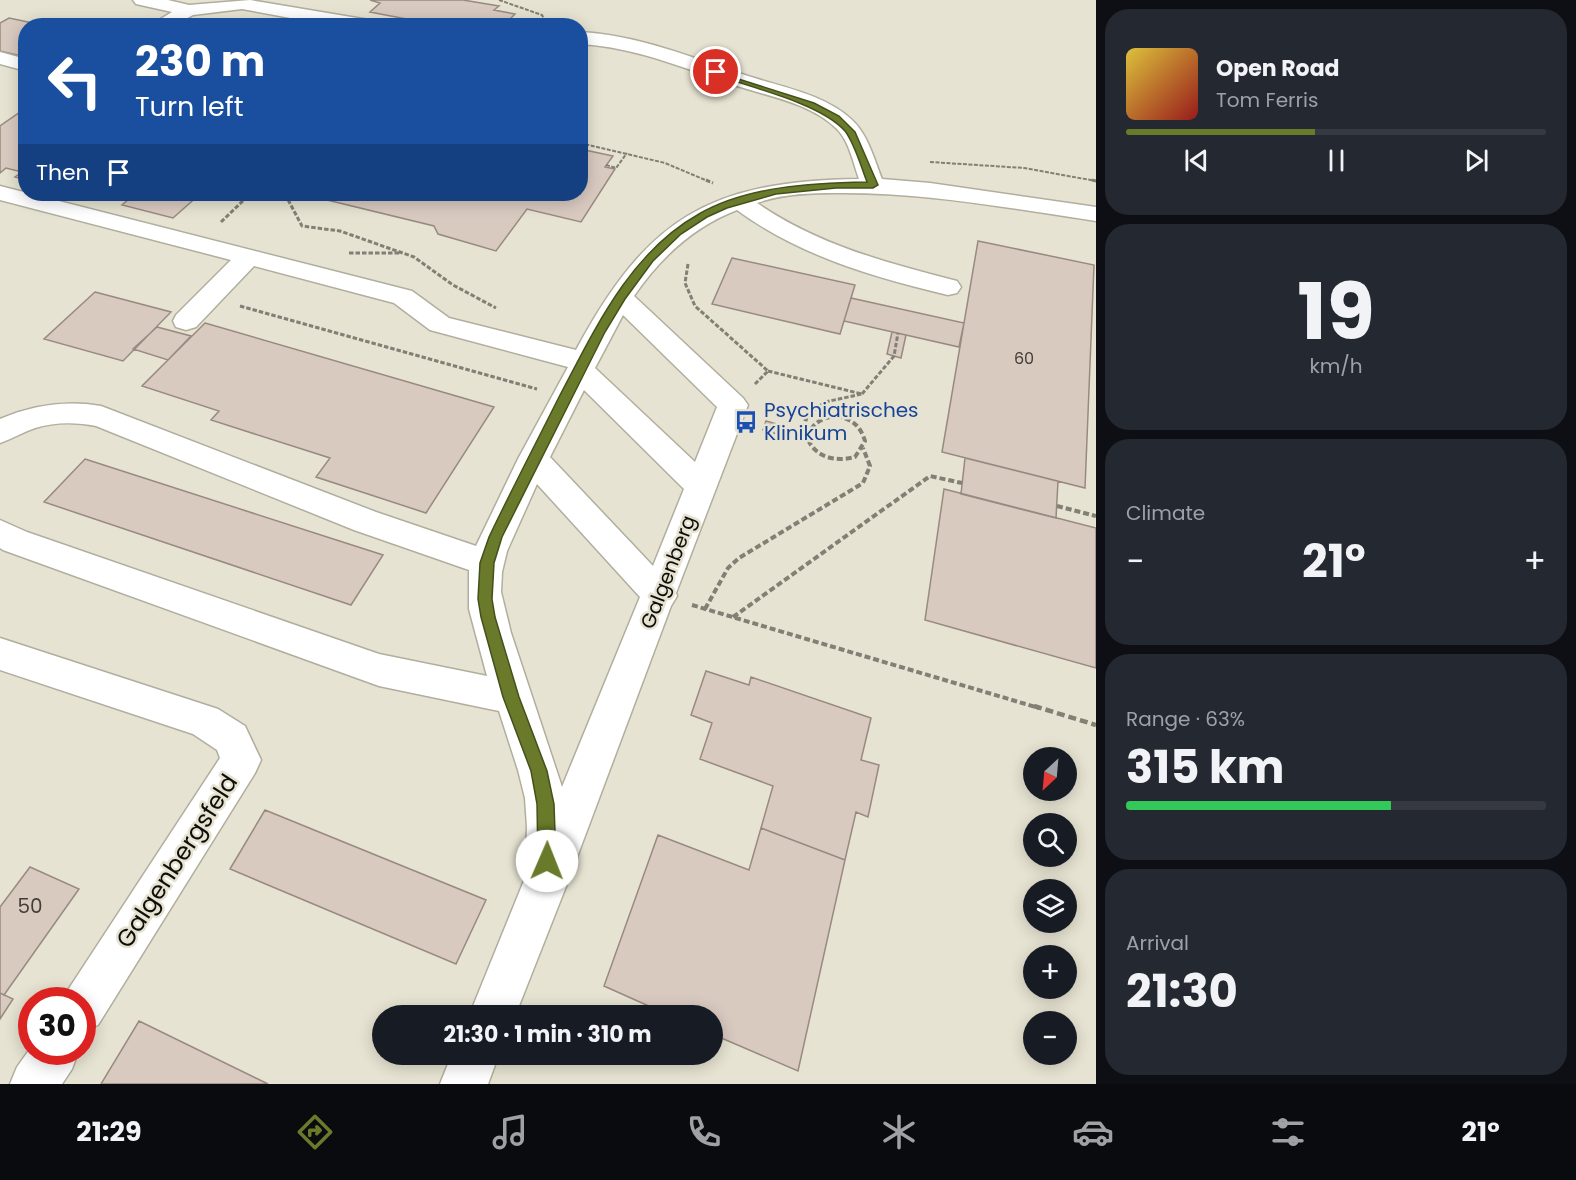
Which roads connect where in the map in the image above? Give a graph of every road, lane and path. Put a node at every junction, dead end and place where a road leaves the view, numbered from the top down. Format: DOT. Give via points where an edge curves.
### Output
graph roads {
  1 [pos="142,0"];
  2 [pos="327,0"];
  3 [pos="499,0"];
  4 [pos="189,10"];
  5 [pos="316,15"];
  6 [pos="174,18"];
  7 [pos="330,18"];
  8 [pos="544,18"];
  9 [pos="588,39"];
  10 [pos="0,58"];
  11 [pos="18,66"];
  12 [pos="18,68"];
  13 [pos="0,69"];
  14 [pos="18,71"];
  15 [pos="0,79"];
  16 [pos="588,145"];
  17 [pos="627,153"];
  18 [pos="606,165"];
  19 [pos="873,185"];
  20 [pos="0,193"];
  21 [pos="18,198"];
  22 [pos="738,200"];
  23 [pos="31,201"];
  24 [pos="243,201"];
  25 [pos="289,201"];
  26 [pos="1096,214"];
  27 [pos="704,215"];
  28 [pos="199,244"];
  29 [pos="249,257"];
  30 [pos="948,287"];
  31 [pos="207,297"];
  32 [pos="620,298"];
  33 [pos="505,313"];
  34 [pos="186,321"];
  35 [pos="898,333"];
  36 [pos="768,371"];
  37 [pos="577,376"];
  38 [pos="862,394"];
  39 [pos="733,405"];
  40 [pos="0,432"];
  41 [pos="806,440"];
  42 [pos="863,448"];
  43 [pos="533,459"];
  44 [pos="962,483"];
  45 [pos="701,487"];
  46 [pos="1057,506"];
  47 [pos="1096,516"];
  48 [pos="0,533"];
  49 [pos="487,563"];
  50 [pos="660,596"];
  51 [pos="705,609"];
  52 [pos="733,617"];
  53 [pos="0,654"];
  54 [pos="511,697"];
  55 [pos="1096,725"];
  56 [pos="546,884"];
  57 [pos="96,987"];
  58 [pos="496,1005"];
  59 [pos="46,1065"];
  60 [pos="472,1065"];
  61 [pos="34,1084"];
  62 [pos="464,1084"];
  1 -- 4 [label="street"];
  2 -- 5 [label="street"];
  3 -- 8 [label="path"];
  4 -- 5 [label="street" via="242,4"];
  4 -- 6 [label="street"];
  5 -- 7 [label="street"];
  9 -- 19 [label="street" via="641,48 825,111 851,132"];
  10 -- 11 [label="street"];
  12 -- 13 [label="street"];
  14 -- 15 [label="street"];
  16 -- 17 [label="path"];
  17 -- 18 [label="path" via="616,168"];
  17 -- 22 [label="path" via="695,174"];
  19 -- 22 [label="street" via="808,187"];
  19 -- 26 [label="street"];
  20 -- 21 [label="street"];
  22 -- 27 [label="street"];
  22 -- 30 [label="street" via="783,231 859,264"];
  23 -- 28 [label="street"];
  24 -- 28 [label="path"];
  25 -- 33 [label="path" via="302,226 340,231 414,257 468,295"];
  27 -- 32 [label="street" via="662,245"];
  27 -- 36 [label="path" via="685,276 690,300"];
  28 -- 29 [label="street"];
  29 -- 31 [label="street"];
  29 -- 37 [label="street" via="403,297 440,324 521,344"];
  31 -- 34 [label="street"];
  31 -- 37 [label="path"];
  32 -- 37 [label="street"];
  32 -- 39 [label="street"];
  35 -- 38 [label="path" via="894,356"];
  36 -- 38 [label="path"];
  36 -- 39 [label="path"];
  37 -- 43 [label="street"];
  37 -- 45 [label="street"];
  38 -- 41 [label="path" via="830,399 811,410 804,419"];
  39 -- 45 [label="street, Galgenberg"];
  40 -- 49 [label="street" via="18,423 64,412 101,416 365,521"];
  41 -- 42 [label="path" via="818,454 830,459 853,458"];
  41 -- 42 [label="path" via="815,422 841,417 861,428"];
  42 -- 51 [label="path" via="870,466 863,483 739,558 728,568"];
  43 -- 49 [label="street" via="495,537"];
  43 -- 50 [label="street"];
  44 -- 52 [label="path" via="930,476"];
  45 -- 50 [label="street, Galgenberg"];
  46 -- 47 [label="path"];
  48 -- 54 [label="street" via="379,670"];
  49 -- 54 [label="street" via="484,580 488,617"];
  50 -- 51 [label="path"];
  50 -- 56 [label="street, Galgenberg"];
  51 -- 52 [label="path"];
  52 -- 55 [label="path"];
  53 -- 57 [label="street, Galgenbergsfeld" via="205,721 231,738 241,760"];
  54 -- 56 [label="street" via="539,771 546,804"];
  56 -- 58 [label="street"];
  59 -- 61 [label="street"];
  60 -- 62 [label="street"];
}
